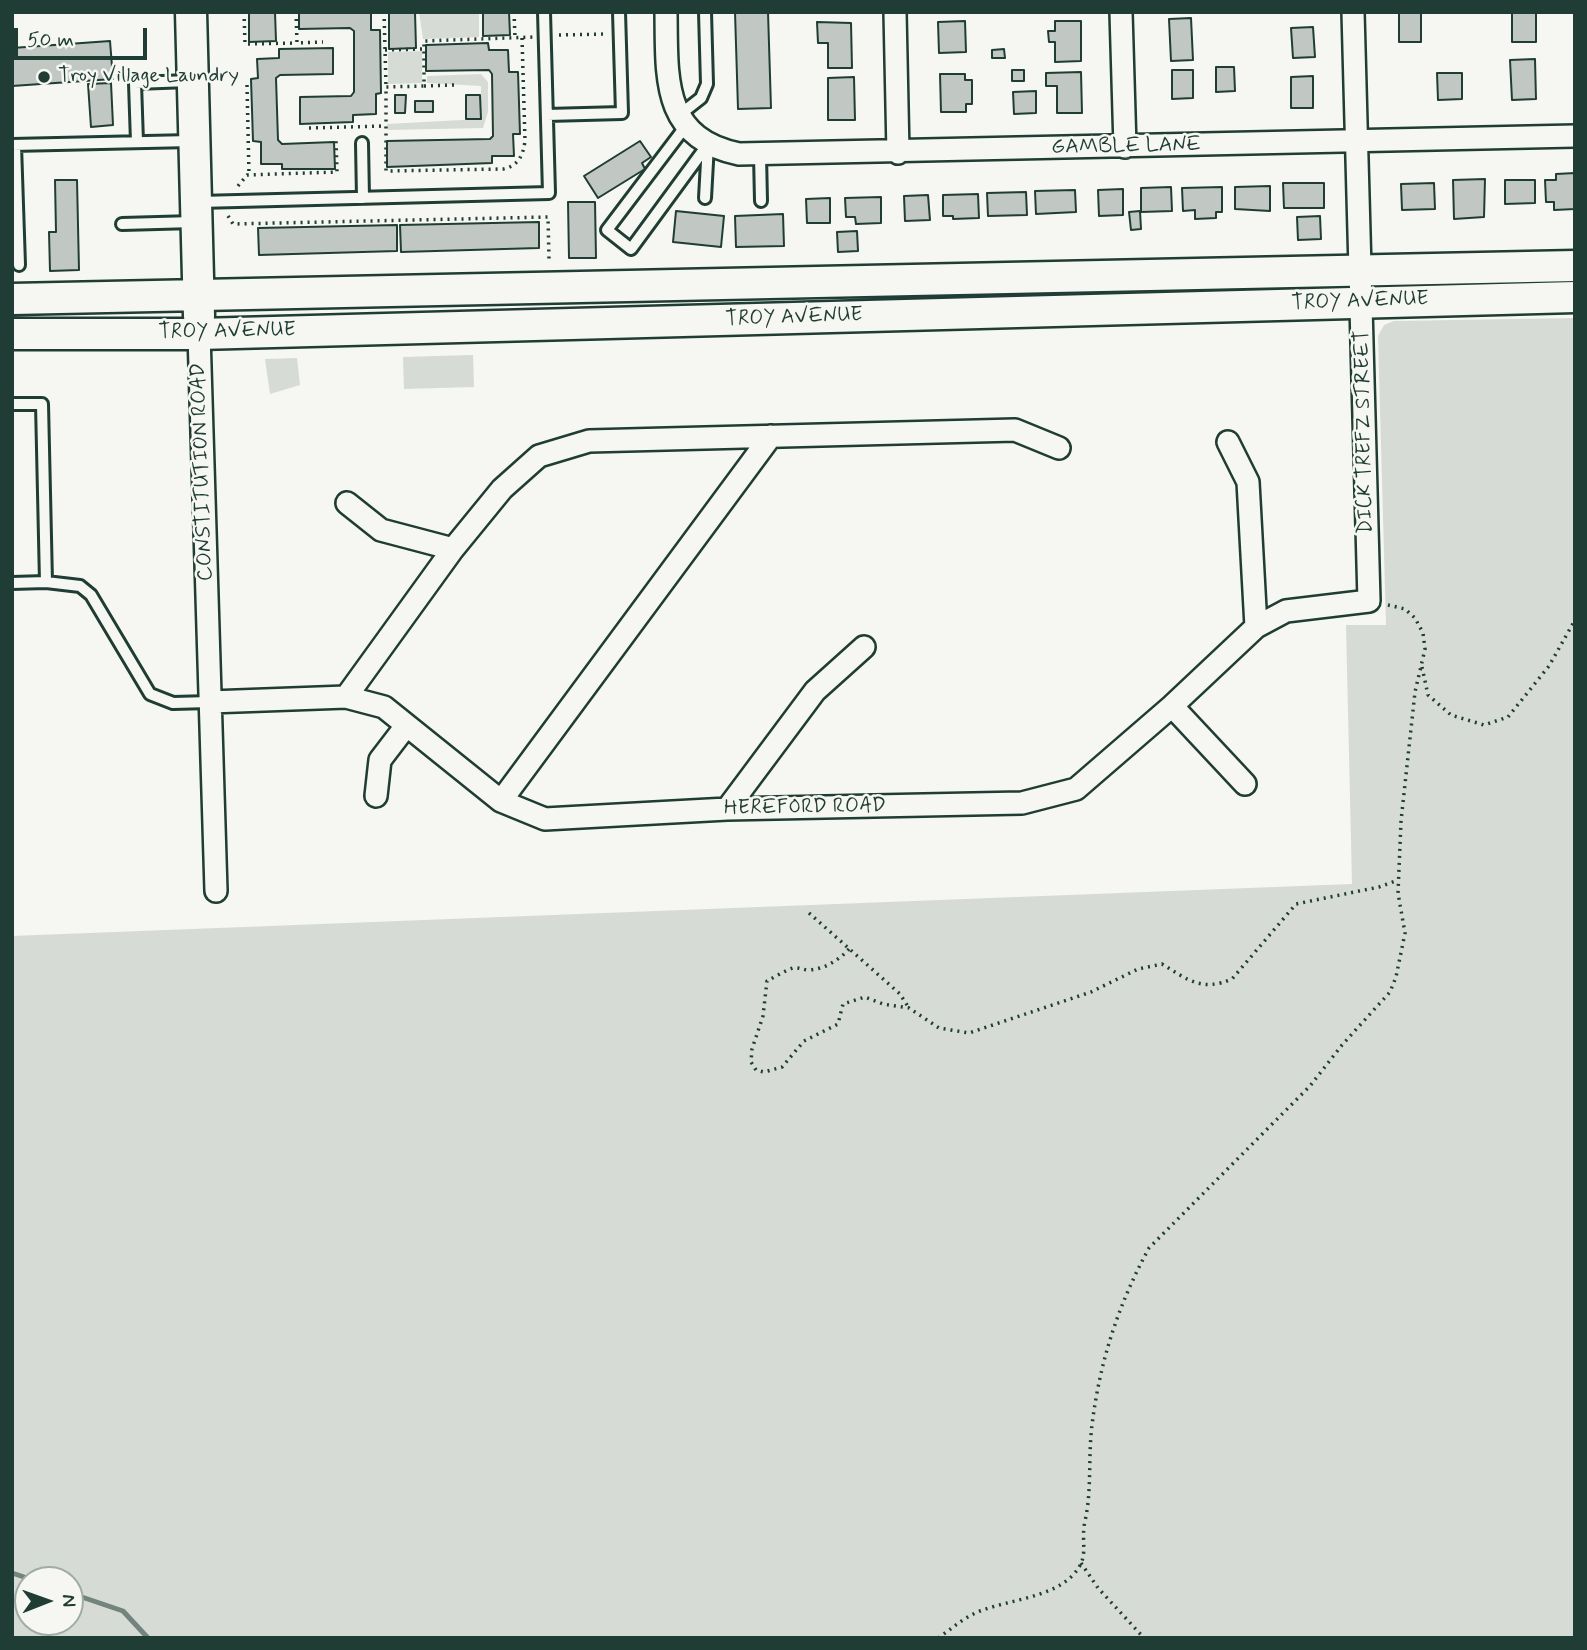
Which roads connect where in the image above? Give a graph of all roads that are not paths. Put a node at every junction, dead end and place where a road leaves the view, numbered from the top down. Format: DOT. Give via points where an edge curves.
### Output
graph roads {
  1 [pos="191,12"];
  2 [pos="544,12"];
  3 [pos="619,12"];
  4 [pos="666,12"];
  5 [pos="705,12"];
  6 [pos="895,12"];
  7 [pos="1121,12"];
  8 [pos="1353,12"];
  9 [pos="192,81"];
  10 [pos="547,115"];
  11 [pos="682,122"];
  12 [pos="1575,136"];
  13 [pos="194,141"];
  14 [pos="1357,141"];
  15 [pos="137,142"];
  16 [pos="362,143"];
  17 [pos="708,144"];
  18 [pos="13,145"];
  19 [pos="1125,148"];
  20 [pos="898,153"];
  21 [pos="760,155"];
  22 [pos="363,198"];
  23 [pos="705,198"];
  24 [pos="761,201"];
  25 [pos="204,212"];
  26 [pos="122,224"];
  27 [pos="19,265"];
  28 [pos="1575,266"];
  29 [pos="1360,272"];
  30 [pos="199,296"];
  31 [pos="1575,296"];
  32 [pos="12,299"];
  33 [pos="1362,302"];
  34 [pos="12,334"];
  35 [pos="199,334"];
  36 [pos="12,404"];
  37 [pos="771,436"];
  38 [pos="1228,442"];
  39 [pos="1059,448"];
  40 [pos="347,503"];
  41 [pos="453,550"];
  42 [pos="46,582"];
  43 [pos="12,583"];
  44 [pos="1369,601"];
  45 [pos="1256,627"];
  46 [pos="864,648"];
  47 [pos="346,697"];
  48 [pos="210,702"];
  49 [pos="1172,706"];
  50 [pos="406,726"];
  51 [pos="1245,784"];
  52 [pos="376,796"];
  53 [pos="501,801"];
  54 [pos="727,809"];
  55 [pos="216,891"];
  1 -- 9 [label="main road, CONSTITUTION ROAD"];
  2 -- 10 [label="lane"];
  3 -- 10 [label="lane" via="622,113"];
  4 -- 11 [label="street" via="670,94"];
  5 -- 11 [label="lane" via="707,84"];
  6 -- 20 [label="street"];
  7 -- 19 [label="street"];
  8 -- 14 [label="street, DICK TREFZ STREET"];
  9 -- 13 [label="main road, CONSTITUTION ROAD"];
  9 -- 15 [label="lane" via="135,83"];
  10 -- 22 [label="lane" via="549,193"];
  11 -- 17 [label="street, GAMBLE LANE"];
  11 -- 17 [label="lane" via="607,229 631,249"];
  12 -- 14 [label="street, GAMBLE LANE"];
  13 -- 15 [label="lane"];
  13 -- 25 [label="main road, CONSTITUTION ROAD"];
  14 -- 19 [label="street, GAMBLE LANE"];
  14 -- 29 [label="street, DICK TREFZ STREET"];
  15 -- 18 [label="lane"];
  16 -- 22 [label="lane"];
  17 -- 21 [label="street, GAMBLE LANE"];
  17 -- 23 [label="lane"];
  18 -- 27 [label="lane"];
  19 -- 20 [label="street, GAMBLE LANE"];
  20 -- 21 [label="street, GAMBLE LANE"];
  21 -- 24 [label="lane"];
  22 -- 25 [label="lane"];
  25 -- 26 [label="lane"];
  25 -- 30 [label="main road, CONSTITUTION ROAD"];
  28 -- 29 [label="main road, TROY AVENUE"];
  29 -- 30 [label="main road, TROY AVENUE"];
  29 -- 33 [label="street, DICK TREFZ STREET"];
  30 -- 32 [label="main road, TROY AVENUE"];
  30 -- 35 [label="main road, CONSTITUTION ROAD"];
  31 -- 33 [label="main road, TROY AVENUE"];
  33 -- 35 [label="main road, TROY AVENUE"];
  33 -- 44 [label="street, DICK TREFZ STREET"];
  34 -- 35 [label="main road, TROY AVENUE"];
  35 -- 48 [label="street, CONSTITUTION ROAD"];
  36 -- 42 [label="lane" via="42,404"];
  37 -- 39 [label="street" via="1015,430"];
  37 -- 41 [label="street" via="589,441 538,456 502,489"];
  37 -- 53 [label="street"];
  38 -- 45 [label="street" via="1248,482"];
  40 -- 41 [label="street" via="381,530"];
  41 -- 47 [label="street"];
  42 -- 43 [label="lane"];
  42 -- 48 [label="lane" via="80,586 91,595 150,694 173,703"];
  44 -- 45 [label="street, HEREFORD ROAD" via="1286,611"];
  45 -- 49 [label="street, HEREFORD ROAD"];
  46 -- 54 [label="street" via="816,691"];
  47 -- 48 [label="street, HEREFORD ROAD"];
  47 -- 50 [label="street, HEREFORD ROAD" via="384,707"];
  48 -- 55 [label="street, CONSTITUTION ROAD"];
  49 -- 51 [label="street"];
  49 -- 54 [label="street, HEREFORD ROAD" via="1076,789 1022,803"];
  50 -- 52 [label="street" via="380,760"];
  50 -- 53 [label="street, HEREFORD ROAD"];
  53 -- 54 [label="street, HEREFORD ROAD" via="545,819"];
}
